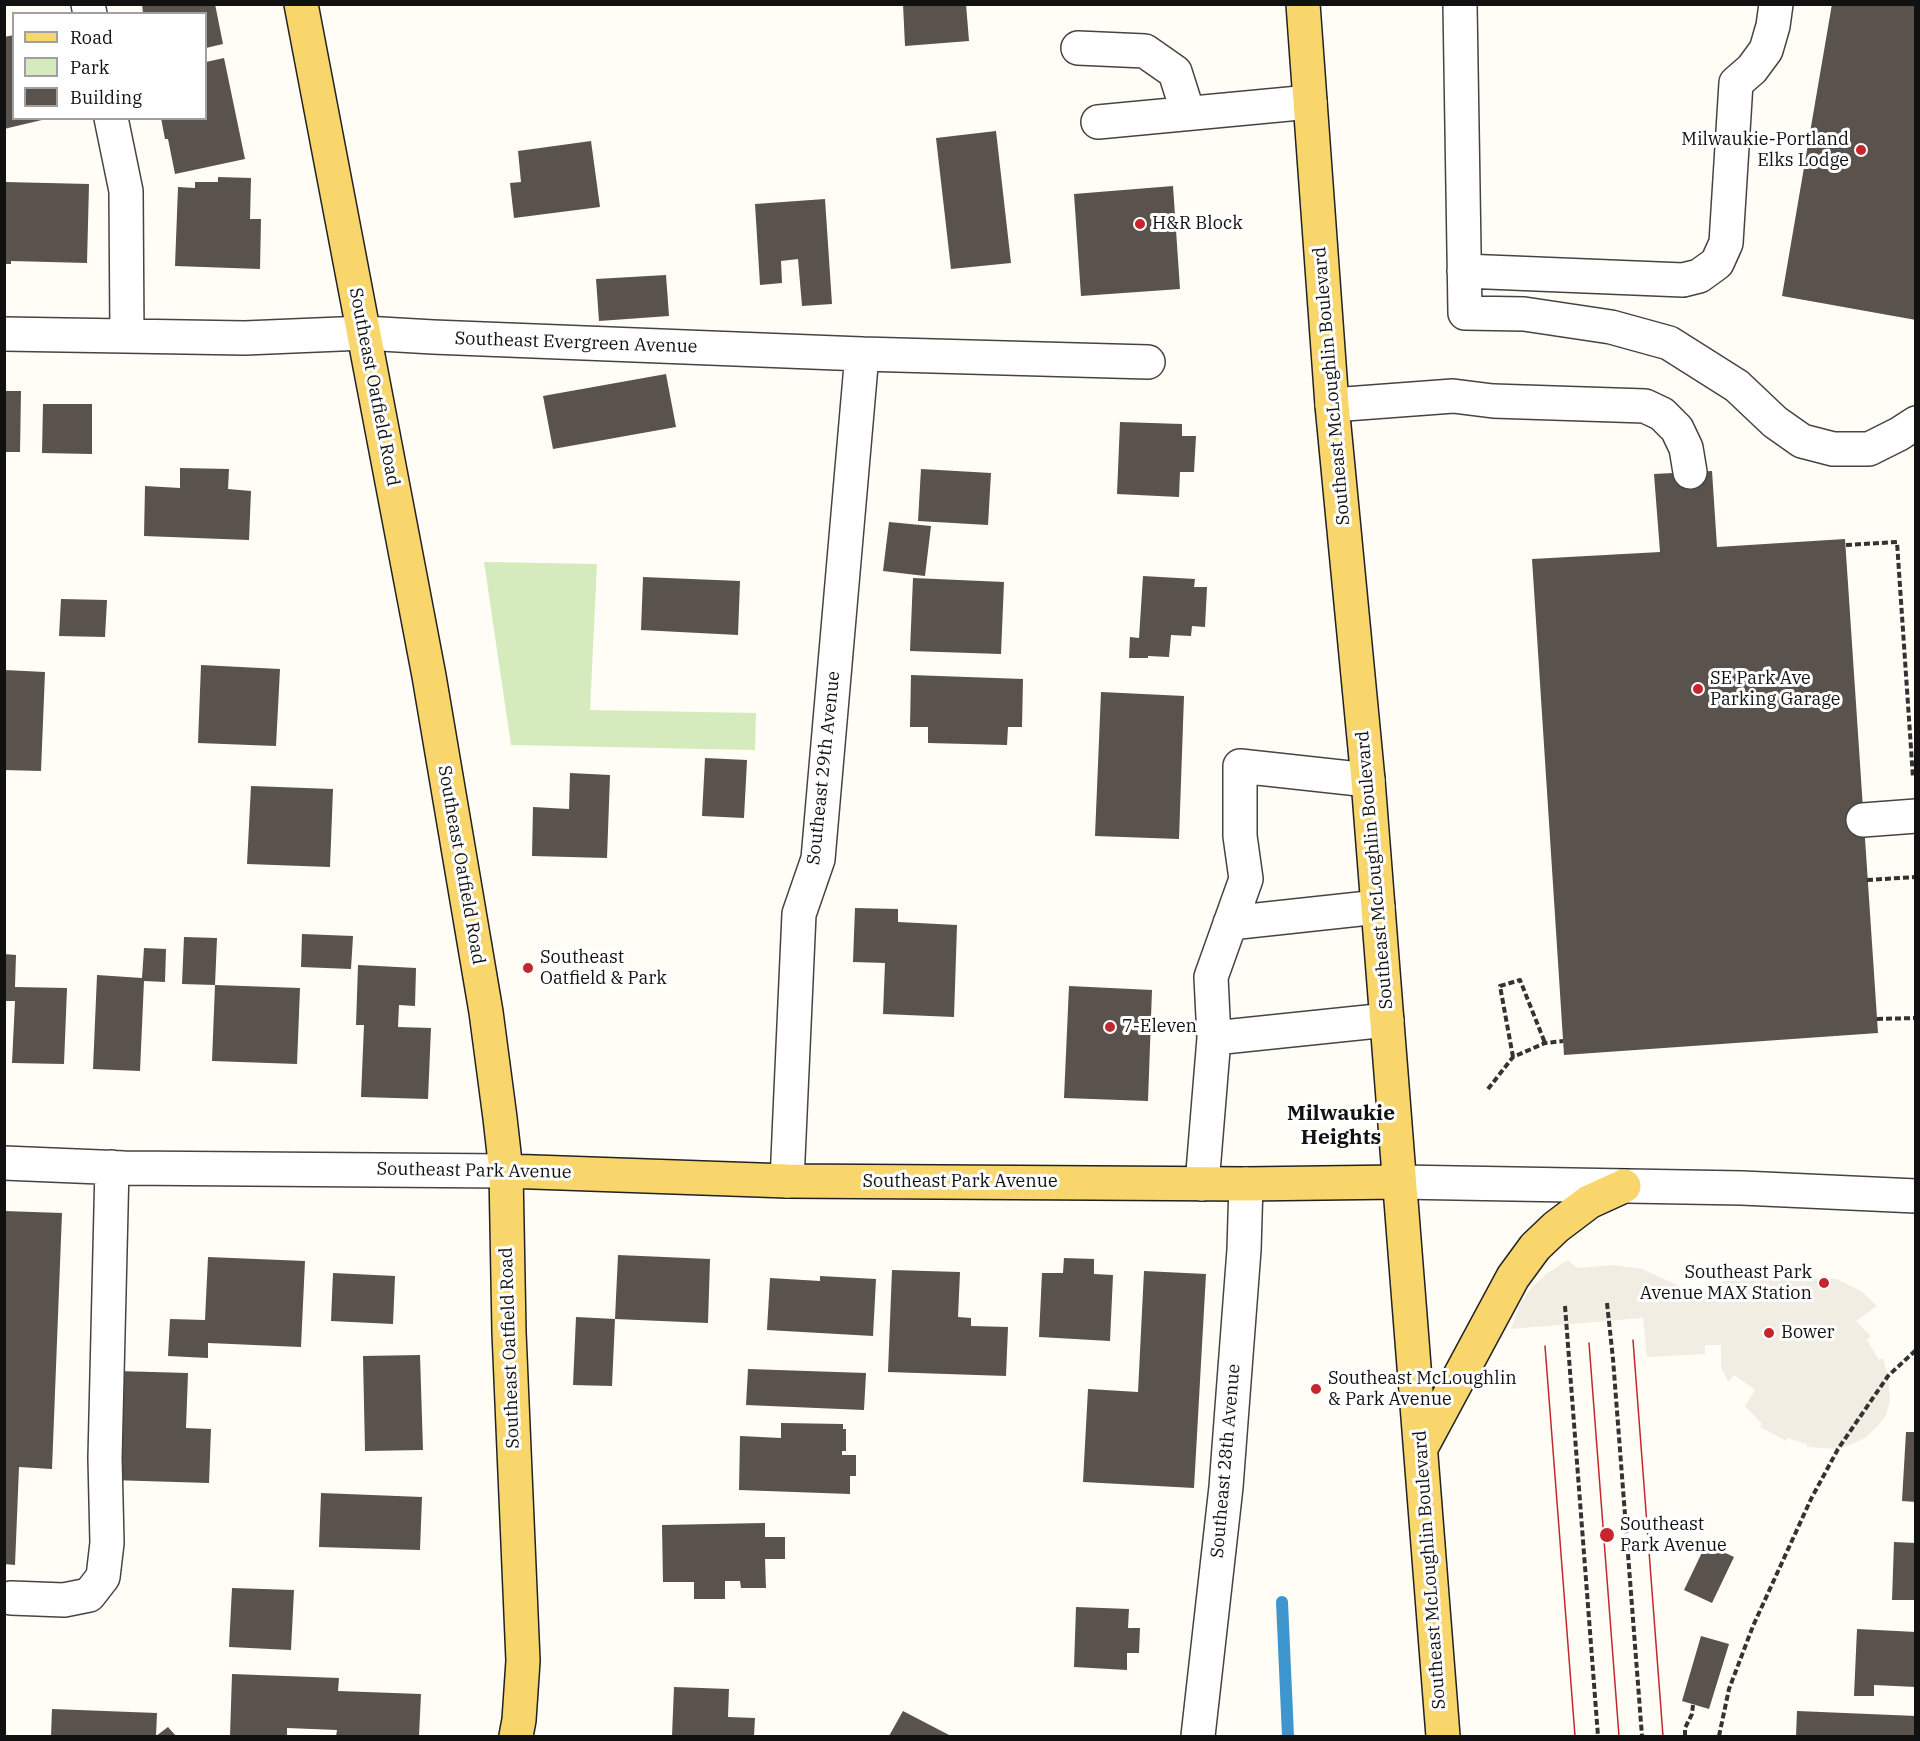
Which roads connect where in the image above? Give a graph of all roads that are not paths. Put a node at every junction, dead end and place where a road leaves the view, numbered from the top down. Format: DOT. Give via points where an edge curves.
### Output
graph roads {
  1 [pos="301,4"];
  2 [pos="1303,4"];
  3 [pos="1460,4"];
  4 [pos="1776,4"];
  5 [pos="1078,48"];
  6 [pos="1310,102"];
  7 [pos="1188,114"];
  8 [pos="111,120"];
  9 [pos="1098,122"];
  10 [pos="1464,271"];
  11 [pos="364,333"];
  12 [pos="4,334"];
  13 [pos="127,336"];
  14 [pos="862,354"];
  15 [pos="1148,362"];
  16 [pos="1332,405"];
  17 [pos="1916,423"];
  18 [pos="1690,472"];
  19 [pos="1368,780"];
  20 [pos="1916,816"];
  21 [pos="1863,820"];
  22 [pos="1378,907"];
  23 [pos="1230,923"];
  24 [pos="1387,1020"];
  25 [pos="1214,1038"];
  26 [pos="4,1164"];
  27 [pos="112,1167"];
  28 [pos="506,1171"];
  29 [pos="787,1181"];
  30 [pos="1399,1182"];
  31 [pos="1202,1184"];
  32 [pos="1246,1184"];
  33 [pos="1624,1186"];
  34 [pos="1916,1196"];
  35 [pos="1421,1448"];
  36 [pos="11,1598"];
  37 [pos="516,1737"];
  38 [pos="1198,1737"];
  39 [pos="1443,1737"];
  1 -- 11 [label="main road, Southeast Oatfield Road"];
  2 -- 6 [label="main road, Southeast McLoughlin Boulevard"];
  3 -- 10 [label="street"];
  4 -- 10 [label="street" via="1766,50 1736,82 1726,243 1717,263 1699,276 1683,280"];
  5 -- 7 [label="street" via="1144,51 1175,72"];
  6 -- 7 [label="street"];
  6 -- 16 [label="main road, Southeast McLoughlin Boulevard"];
  7 -- 9 [label="street"];
  8 -- 13 [label="street" via="126,191"];
  10 -- 17 [label="street" via="1465,314 1524,314 1611,327 1669,343 1737,386 1802,441 1833,449 1869,449"];
  11 -- 13 [label="street, Southeast Evergreen Avenue" via="245,338"];
  11 -- 14 [label="street, Southeast Evergreen Avenue"];
  11 -- 28 [label="main road, Southeast Oatfield Road" via="429,676 486,1012"];
  12 -- 13 [label="street, Southeast Evergreen Avenue"];
  14 -- 15 [label="street, Southeast Evergreen Avenue"];
  14 -- 29 [label="street, Southeast 29th Avenue" via="818,859 799,914"];
  16 -- 18 [label="street" via="1453,396 1645,406 1662,414 1677,429 1686,448"];
  16 -- 19 [label="main road, Southeast McLoughlin Boulevard"];
  19 -- 22 [label="main road, Southeast McLoughlin Boulevard"];
  19 -- 23 [label="street" via="1240,766 1240,836 1246,879"];
  20 -- 21 [label="street"];
  22 -- 23 [label="street"];
  22 -- 24 [label="main road, Southeast McLoughlin Boulevard"];
  23 -- 25 [label="street" via="1211,977"];
  24 -- 25 [label="street"];
  24 -- 30 [label="main road, Southeast McLoughlin Boulevard"];
  25 -- 31 [label="street"];
  26 -- 27 [label="street, Southeast Park Avenue"];
  27 -- 28 [label="street, Southeast Park Avenue"];
  27 -- 36 [label="street" via="105,1458 107,1543 103,1577 89,1595 64,1600"];
  28 -- 29 [label="main road, Southeast Park Avenue"];
  28 -- 37 [label="main road, Southeast Oatfield Road" via="523,1660"];
  29 -- 31 [label="main road, Southeast Park Avenue"];
  30 -- 32 [label="main road, Southeast Park Avenue"];
  30 -- 33 [label="street, Southeast Park Avenue"];
  30 -- 35 [label="main road, Southeast McLoughlin Boulevard"];
  31 -- 32 [label="main road, Southeast Park Avenue"];
  32 -- 38 [label="street, Southeast 28th Avenue" via="1226,1487"];
  33 -- 34 [label="street, Southeast Park Avenue"];
  33 -- 35 [label="main road" via="1588,1202 1535,1247 1513,1277"];
  35 -- 39 [label="main road, Southeast McLoughlin Boulevard"];
}
